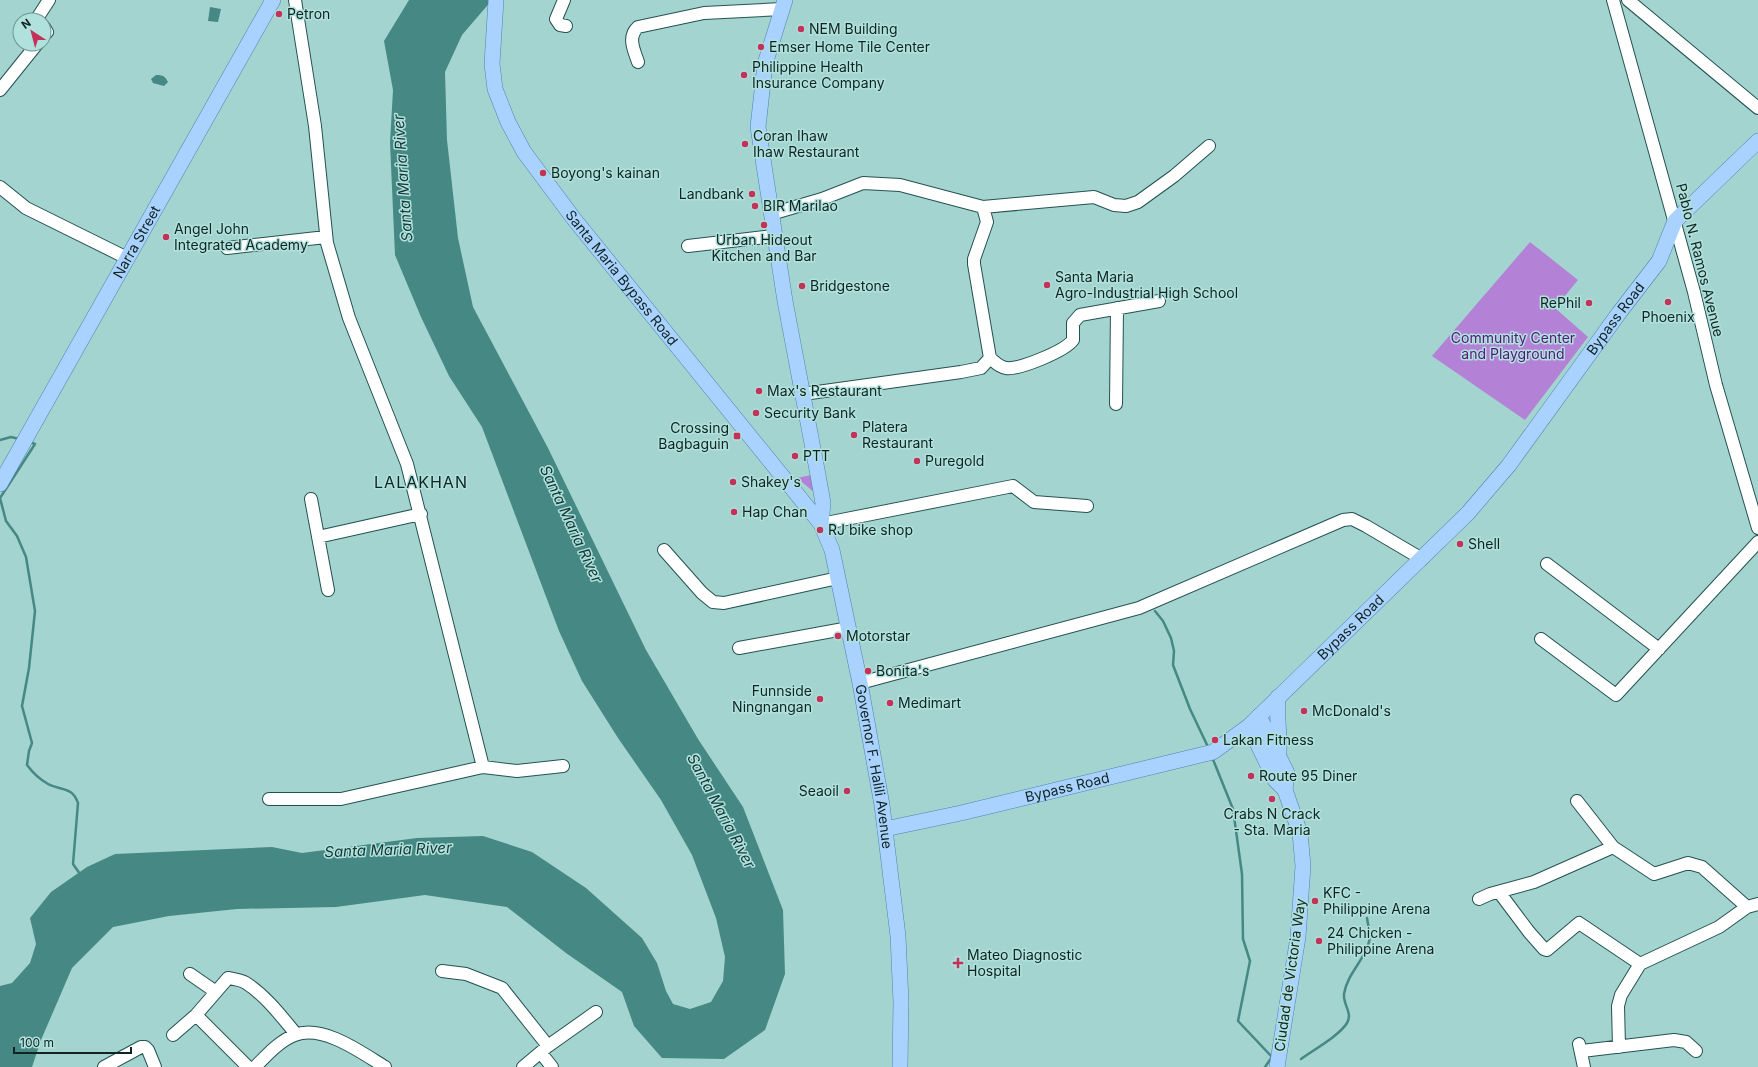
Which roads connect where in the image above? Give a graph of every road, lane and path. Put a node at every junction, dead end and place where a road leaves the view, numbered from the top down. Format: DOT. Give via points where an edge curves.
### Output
graph roads {
  1 [pos="49,0"];
  2 [pos="273,0"];
  3 [pos="295,0"];
  4 [pos="496,0"];
  5 [pos="564,0"];
  6 [pos="1613,0"];
  7 [pos="1628,0"];
  8 [pos="784,4"];
  9 [pos="41,12"];
  10 [pos="566,26"];
  11 [pos="31,52"];
  12 [pos="638,62"];
  13 [pos="0,90"];
  14 [pos="1758,108"];
  15 [pos="1758,141"];
  16 [pos="1209,146"];
  17 [pos="0,187"];
  18 [pos="983,207"];
  19 [pos="771,214"];
  20 [pos="1675,221"];
  21 [pos="326,236"];
  22 [pos="774,236"];
  23 [pos="688,246"];
  24 [pos="227,248"];
  25 [pos="127,258"];
  26 [pos="1159,301"];
  27 [pos="1117,308"];
  28 [pos="990,358"];
  29 [pos="803,394"];
  30 [pos="1116,404"];
  31 [pos="0,484"];
  32 [pos="311,499"];
  33 [pos="1087,506"];
  34 [pos="421,514"];
  35 [pos="821,524"];
  36 [pos="1758,528"];
  37 [pos="318,537"];
  38 [pos="1758,542"];
  39 [pos="664,550"];
  40 [pos="1422,559"];
  41 [pos="1547,564"];
  42 [pos="838,578"];
  43 [pos="328,590"];
  44 [pos="848,628"];
  45 [pos="1541,639"];
  46 [pos="739,648"];
  47 [pos="1659,649"];
  48 [pos="860,683"];
  49 [pos="1278,697"];
  50 [pos="1254,721"];
  51 [pos="1278,755"];
  52 [pos="563,766"];
  53 [pos="483,767"];
  54 [pos="1285,790"];
  55 [pos="269,799"];
  56 [pos="1577,801"];
  57 [pos="885,829"];
  58 [pos="1614,847"];
  59 [pos="1499,892"];
  60 [pos="1479,899"];
  61 [pos="1753,906"];
  62 [pos="1640,964"];
  63 [pos="442,971"];
  64 [pos="190,974"];
  65 [pos="216,992"];
  66 [pos="596,1012"];
  67 [pos="196,1014"];
  68 [pos="296,1034"];
  69 [pos="173,1035"];
  70 [pos="1619,1047"];
  71 [pos="545,1049"];
  72 [pos="1696,1051"];
  73 [pos="104,1067"];
  74 [pos="153,1067"];
  75 [pos="248,1067"];
  76 [pos="255,1067"];
  77 [pos="384,1067"];
  78 [pos="523,1067"];
  79 [pos="552,1067"];
  80 [pos="900,1067"];
  81 [pos="1277,1067"];
  82 [pos="1584,1067"];
  1 -- 9 [label="street"];
  2 -- 25 [label="main road, Narra Street"];
  3 -- 21 [label="street" via="315,126"];
  4 -- 35 [label="main road, Santa Maria Bypass Road" via="492,64 495,89 524,152 574,219"];
  5 -- 10 [label="street" via="556,19 560,25"];
  6 -- 20 [label="street, Pablo N. Ramos Avenue"];
  7 -- 14 [label="street"];
  8 -- 12 [label="street" via="704,13 638,27 633,31 631,38"];
  8 -- 19 [label="main road, Governor F. Halili Avenue" via="765,64 758,127"];
  11 -- 13 [label="street"];
  15 -- 20 [label="main road"];
  16 -- 18 [label="street" via="1174,176 1138,202 1126,206 1094,198"];
  17 -- 25 [label="street" via="26,208"];
  18 -- 19 [label="street" via="900,185 863,184"];
  18 -- 28 [label="street" via="987,222 974,264"];
  19 -- 22 [label="main road, Governor F. Halili Avenue"];
  20 -- 36 [label="street, Pablo N. Ramos Avenue" via="1716,385"];
  20 -- 40 [label="main road, Bypass Road" via="1659,261 1514,458 1468,513"];
  21 -- 24 [label="street"];
  21 -- 34 [label="street" via="349,318 407,464"];
  22 -- 23 [label="street"];
  22 -- 29 [label="main road, Governor F. Halili Avenue"];
  25 -- 31 [label="main road, Narra Street"];
  26 -- 27 [label="street"];
  27 -- 28 [label="street" via="1080,315 1073,323 1073,340 1068,347 1050,356 1006,369 998,366"];
  27 -- 30 [label="street"];
  28 -- 29 [label="street" via="981,368 962,372"];
  29 -- 35 [label="main road, Governor F. Halili Avenue" via="823,503"];
  32 -- 37 [label="street"];
  33 -- 35 [label="street" via="1034,502 1013,486"];
  34 -- 37 [label="street"];
  34 -- 53 [label="street"];
  35 -- 42 [label="main road, Governor F. Halili Avenue" via="832,550"];
  37 -- 43 [label="street"];
  38 -- 47 [label="street"];
  39 -- 42 [label="street" via="713,602 724,603"];
  40 -- 48 [label="street" via="1352,519 1342,520 1138,608"];
  40 -- 49 [label="main road, Bypass Road"];
  41 -- 47 [label="street"];
  42 -- 44 [label="main road, Governor F. Halili Avenue"];
  44 -- 46 [label="street"];
  44 -- 48 [label="main road, Governor F. Halili Avenue"];
  45 -- 47 [label="street" via="1616,695"];
  48 -- 57 [label="main road, Governor F. Halili Avenue"];
  49 -- 50 [label="main road, Bypass Road"];
  49 -- 51 [label="main road"];
  50 -- 51 [label="main road, Ciudad de Victoria Way"];
  50 -- 54 [label="main road, Ciudad de Victoria Way" via="1275,780"];
  50 -- 57 [label="main road, Bypass Road" via="1207,753"];
  51 -- 54 [label="main road, Ciudad de Victoria Way" via="1287,773"];
  52 -- 53 [label="street" via="517,771"];
  53 -- 55 [label="street" via="341,800"];
  54 -- 81 [label="main road, Ciudad de Victoria Way" via="1300,833 1303,866 1298,937"];
  56 -- 58 [label="street"];
  57 -- 80 [label="main road, Governor F. Halili Avenue" via="898,936"];
  58 -- 59 [label="street" via="1534,882"];
  58 -- 61 [label="street" via="1654,874 1688,863 1702,867"];
  59 -- 60 [label="street"];
  59 -- 62 [label="street" via="1544,949 1547,950 1579,924"];
  61 -- 62 [label="street" via="1719,927"];
  62 -- 70 [label="street" via="1618,1006"];
  63 -- 71 [label="street" via="466,974 502,988"];
  64 -- 65 [label="street"];
  65 -- 67 [label="street"];
  65 -- 68 [label="street" via="228,978 245,982 272,1006"];
  66 -- 71 [label="street"];
  67 -- 69 [label="street"];
  67 -- 75 [label="street"];
  68 -- 76 [label="street" via="280,1043"];
  68 -- 77 [label="street" via="312,1032 347,1043"];
  70 -- 72 [label="street" via="1674,1040 1686,1042"];
  70 -- 82 [label="street" via="1580,1047"];
  71 -- 78 [label="street"];
  71 -- 79 [label="street"];
  73 -- 74 [label="street" via="145,1047"];
}
